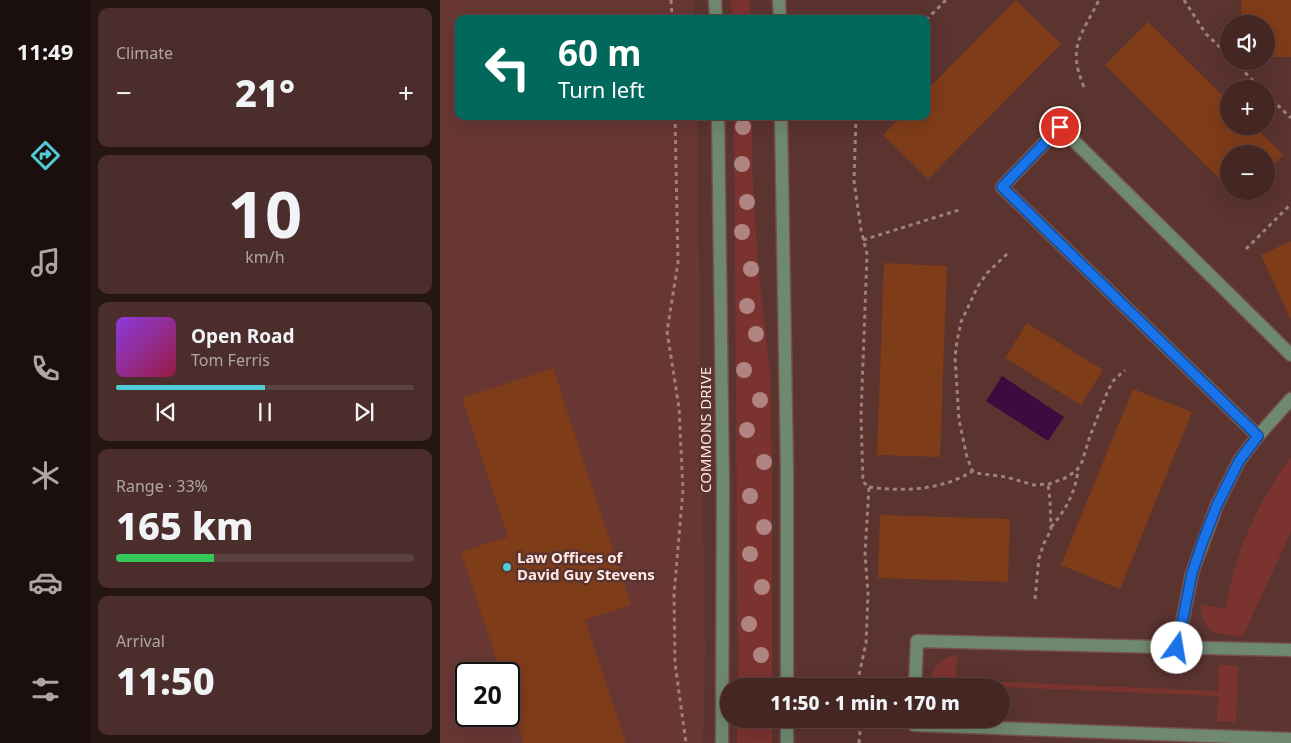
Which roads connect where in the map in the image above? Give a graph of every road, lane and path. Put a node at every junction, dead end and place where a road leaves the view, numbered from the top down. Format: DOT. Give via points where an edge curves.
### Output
graph roads {
  1 [pos="671,0"];
  2 [pos="715,0"];
  3 [pos="779,0"];
  4 [pos="946,0"];
  5 [pos="1099,0"];
  6 [pos="1184,0"];
  7 [pos="672,15"];
  8 [pos="716,15"];
  9 [pos="780,15"];
  10 [pos="930,16"];
  11 [pos="1220,47"];
  12 [pos="1243,70"];
  13 [pos="1252,80"];
  14 [pos="1084,88"];
  15 [pos="1275,103"];
  16 [pos="1291,118"];
  17 [pos="675,120"];
  18 [pos="718,120"];
  19 [pos="781,120"];
  20 [pos="856,120"];
  21 [pos="1291,204"];
  22 [pos="962,209"];
  23 [pos="863,240"];
  24 [pos="1246,248"];
  25 [pos="1007,254"];
  26 [pos="1291,355"];
  27 [pos="1125,370"];
  28 [pos="1291,399"];
  29 [pos="1258,436"];
  30 [pos="1078,468"];
  31 [pos="973,471"];
  32 [pos="1048,484"];
  33 [pos="869,487"];
  34 [pos="1051,527"];
  35 [pos="1035,599"];
  36 [pos="1177,648"];
  37 [pos="1291,650"];
  38 [pos="787,678"];
  39 [pos="858,678"];
  40 [pos="915,678"];
  41 [pos="787,728"];
  42 [pos="860,728"];
  43 [pos="995,728"];
  44 [pos="1291,739"];
  45 [pos="686,743"];
  46 [pos="722,743"];
  47 [pos="787,743"];
  48 [pos="859,743"];
  1 -- 7 [label="path"];
  2 -- 8 [label="street"];
  3 -- 9 [label="street"];
  4 -- 10 [label="path"];
  5 -- 14 [label="path" via="1075,48 1075,61"];
  6 -- 11 [label="path" via="1206,34"];
  12 -- 13 [label="path"];
  15 -- 16 [label="path"];
  17 -- 45 [label="path" via="678,263 667,331 679,408 683,490 674,594 675,664"];
  18 -- 46 [label="street, COMMONS DRIVE" via="723,476"];
  19 -- 38 [label="street"];
  20 -- 23 [label="path" via="854,181"];
  21 -- 24 [label="path"];
  22 -- 23 [label="path"];
  23 -- 33 [label="path" via="867,254 862,482"];
  25 -- 31 [label="path" via="978,286 961,322 957,341 959,420"];
  26 -- 29 [label="street" via="1060,127 1002,187"];
  27 -- 30 [label="path" via="1113,381 1107,393"];
  28 -- 29 [label="street"];
  29 -- 36 [label="street" via="1239,461 1203,541 1192,573"];
  30 -- 32 [label="path" via="1065,478"];
  30 -- 34 [label="path" via="1069,502"];
  31 -- 32 [label="path" via="1034,485"];
  31 -- 33 [label="path" via="960,479 929,487 906,490"];
  32 -- 34 [label="path"];
  33 -- 39 [label="path" via="864,553 868,594 866,643"];
  34 -- 35 [label="path" via="1040,558"];
  36 -- 37 [label="street"];
  36 -- 40 [label="street" via="917,641"];
  41 -- 47 [label="street"];
  42 -- 48 [label="path"];
  43 -- 44 [label="street"];
}
